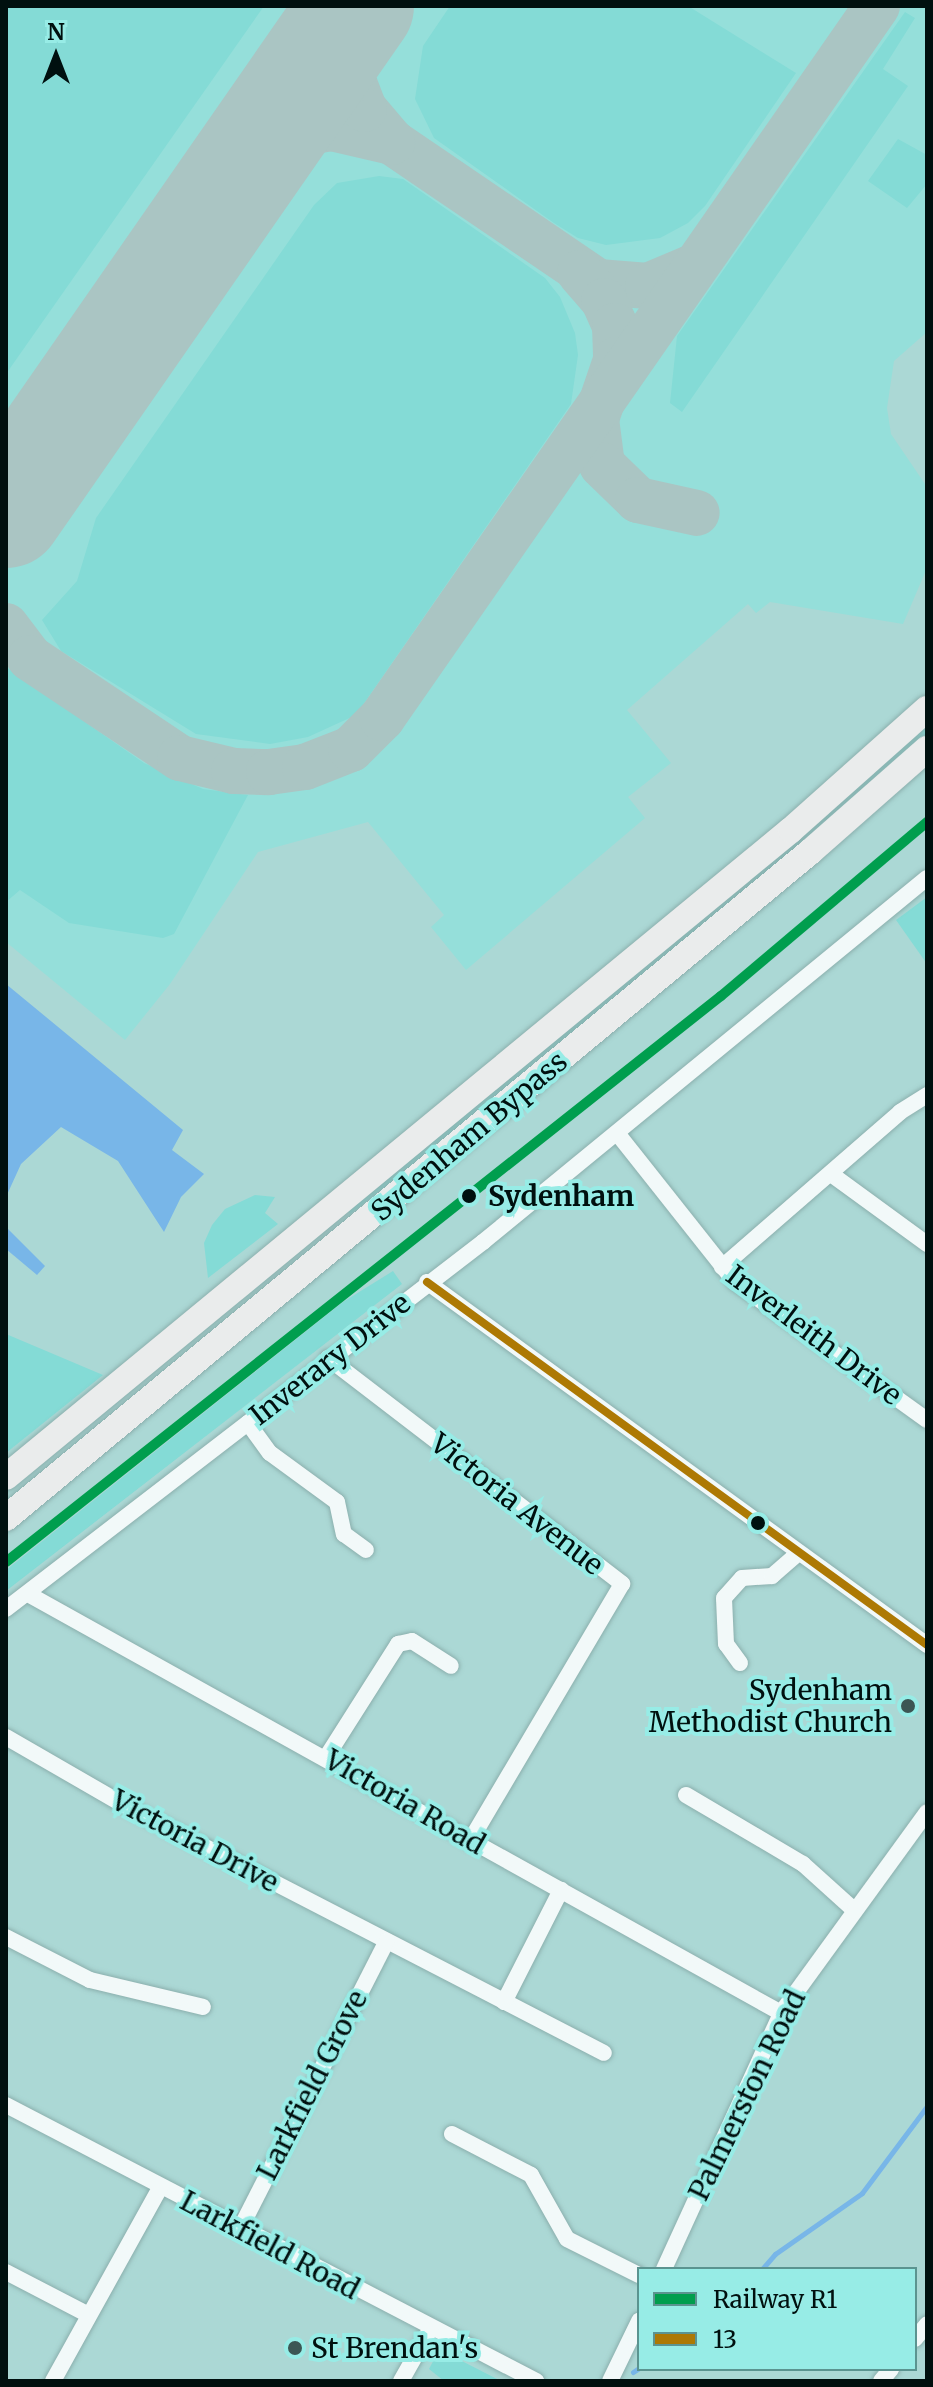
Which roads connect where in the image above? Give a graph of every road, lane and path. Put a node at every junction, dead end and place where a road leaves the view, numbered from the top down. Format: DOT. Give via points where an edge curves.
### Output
graph roads {
  1 [pos="927,709"];
  2 [pos="927,749"];
  3 [pos="927,878"];
  4 [pos="927,1095"];
  5 [pos="617,1133"];
  6 [pos="831,1174"];
  7 [pos="927,1244"];
  8 [pos="722,1267"];
  9 [pos="427,1282"];
  10 [pos="328,1358"];
  11 [pos="927,1420"];
  12 [pos="248,1423"];
  13 [pos="6,1477"];
  14 [pos="6,1518"];
  15 [pos="366,1550"];
  16 [pos="798,1553"];
  17 [pos="28,1594"];
  18 [pos="6,1609"];
  19 [pos="726,1644"];
  20 [pos="927,1645"];
  21 [pos="711,1655"];
  22 [pos="740,1663"];
  23 [pos="451,1666"];
  24 [pos="6,1737"];
  25 [pos="327,1756"];
  26 [pos="686,1795"];
  27 [pos="927,1812"];
  28 [pos="470,1841"];
  29 [pos="561,1890"];
  30 [pos="853,1909"];
  31 [pos="6,1937"];
  32 [pos="387,1941"];
  33 [pos="504,2002"];
  34 [pos="203,2007"];
  35 [pos="781,2013"];
  36 [pos="604,2053"];
  37 [pos="6,2105"];
  38 [pos="452,2134"];
  39 [pos="160,2188"];
  40 [pos="240,2229"];
  41 [pos="665,2267"];
  42 [pos="6,2272"];
  43 [pos="637,2274"];
  44 [pos="89,2315"];
  45 [pos="637,2325"];
  46 [pos="431,2328"];
  47 [pos="53,2381"];
  48 [pos="401,2381"];
  49 [pos="536,2381"];
  50 [pos="610,2381"];
  1 -- 13 [label="highway, Sydenham Bypass" via="791,830"];
  2 -- 14 [label="highway, Sydenham Bypass" via="420,1178"];
  3 -- 5 [label="street, Inverary Drive"];
  4 -- 6 [label="street" via="900,1112"];
  5 -- 8 [label="street, Inverleith Drive"];
  5 -- 9 [label="street, Inverary Drive"];
  6 -- 7 [label="street"];
  6 -- 8 [label="street"];
  8 -- 11 [label="street, Inverleith Drive" via="751,1295"];
  9 -- 10 [label="street, Inverary Drive"];
  9 -- 16 [label="street"];
  10 -- 12 [label="street, Inverary Drive"];
  10 -- 28 [label="street, Victoria Avenue" via="622,1584"];
  12 -- 15 [label="street" via="270,1453 337,1502 344,1534"];
  12 -- 17 [label="street, Inverary Drive"];
  16 -- 19 [label="street" via="781,1572 742,1578 729,1591 721,1609"];
  16 -- 20 [label="street"];
  17 -- 18 [label="street, Inverary Drive"];
  17 -- 25 [label="street, Victoria Road"];
  19 -- 21 [label="street"];
  19 -- 22 [label="street"];
  23 -- 25 [label="street" via="419,1644 398,1644"];
  24 -- 32 [label="street, Victoria Drive" via="124,1805"];
  25 -- 28 [label="street, Victoria Road"];
  26 -- 30 [label="street" via="803,1864"];
  27 -- 30 [label="street, Palmerston Road"];
  28 -- 29 [label="street, Victoria Road"];
  29 -- 33 [label="street"];
  29 -- 35 [label="street, Victoria Road"];
  30 -- 35 [label="street, Palmerston Road"];
  31 -- 34 [label="street" via="90,1980"];
  32 -- 33 [label="street, Victoria Drive"];
  32 -- 40 [label="street, Larkfield Grove"];
  33 -- 36 [label="street, Victoria Drive"];
  35 -- 41 [label="street, Palmerston Road"];
  37 -- 39 [label="street, Larkfield Road"];
  38 -- 43 [label="street" via="531,2175 567,2239"];
  39 -- 40 [label="street, Larkfield Road"];
  39 -- 44 [label="street"];
  40 -- 46 [label="street, Larkfield Road"];
  42 -- 44 [label="street"];
  44 -- 47 [label="street"];
  45 -- 50 [label="street"];
  46 -- 48 [label="street"];
  46 -- 49 [label="street, Larkfield Road"];
}
